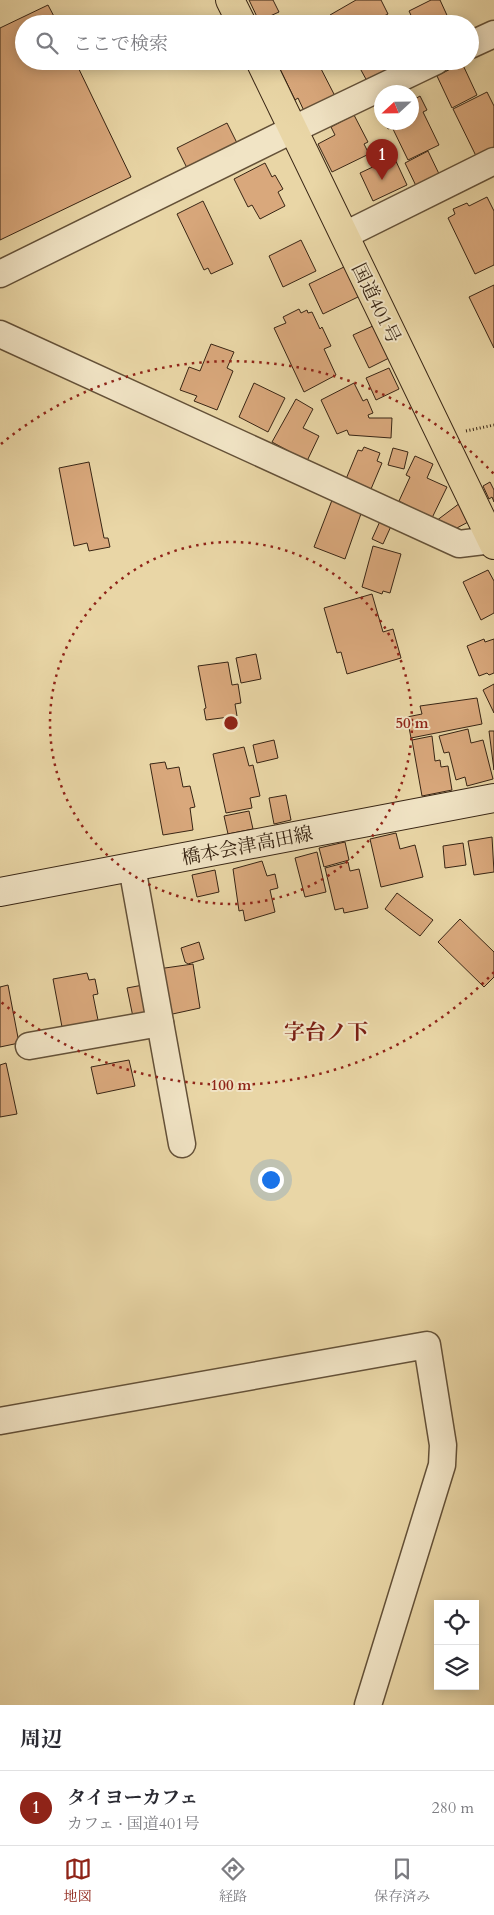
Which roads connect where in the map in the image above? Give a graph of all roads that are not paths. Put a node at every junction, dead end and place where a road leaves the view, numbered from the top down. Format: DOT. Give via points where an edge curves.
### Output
graph roads {
  1 [pos="230,0"];
  2 [pos="238,15"];
  3 [pos="494,34"];
  4 [pos="479,41"];
  5 [pos="264,70"];
  6 [pos="417,70"];
  7 [pos="294,129"];
  8 [pos="494,161"];
  9 [pos="345,235"];
  10 [pos="0,274"];
  11 [pos="0,334"];
  12 [pos="493,543"];
  13 [pos="494,798"];
  14 [pos="132,867"];
  15 [pos="0,892"];
  16 [pos="160,1023"];
  17 [pos="29,1046"];
  18 [pos="182,1144"];
  19 [pos="0,1421"];
  20 [pos="368,1705"];
  1 -- 2 [label="highway"];
  3 -- 4 [label="street"];
  5 -- 7 [label="highway, 国道401号"];
  6 -- 7 [label="street"];
  7 -- 9 [label="highway, 国道401号"];
  7 -- 10 [label="street"];
  8 -- 9 [label="street"];
  9 -- 12 [label="highway, 国道401号"];
  11 -- 12 [label="street" via="459,544"];
  13 -- 14 [label="main road, 橋本会津高田線"];
  14 -- 15 [label="main road, 橋本会津高田線"];
  14 -- 16 [label="street"];
  16 -- 17 [label="street"];
  16 -- 18 [label="street"];
  19 -- 20 [label="street" via="428,1346 443,1444 442,1465"];
}
